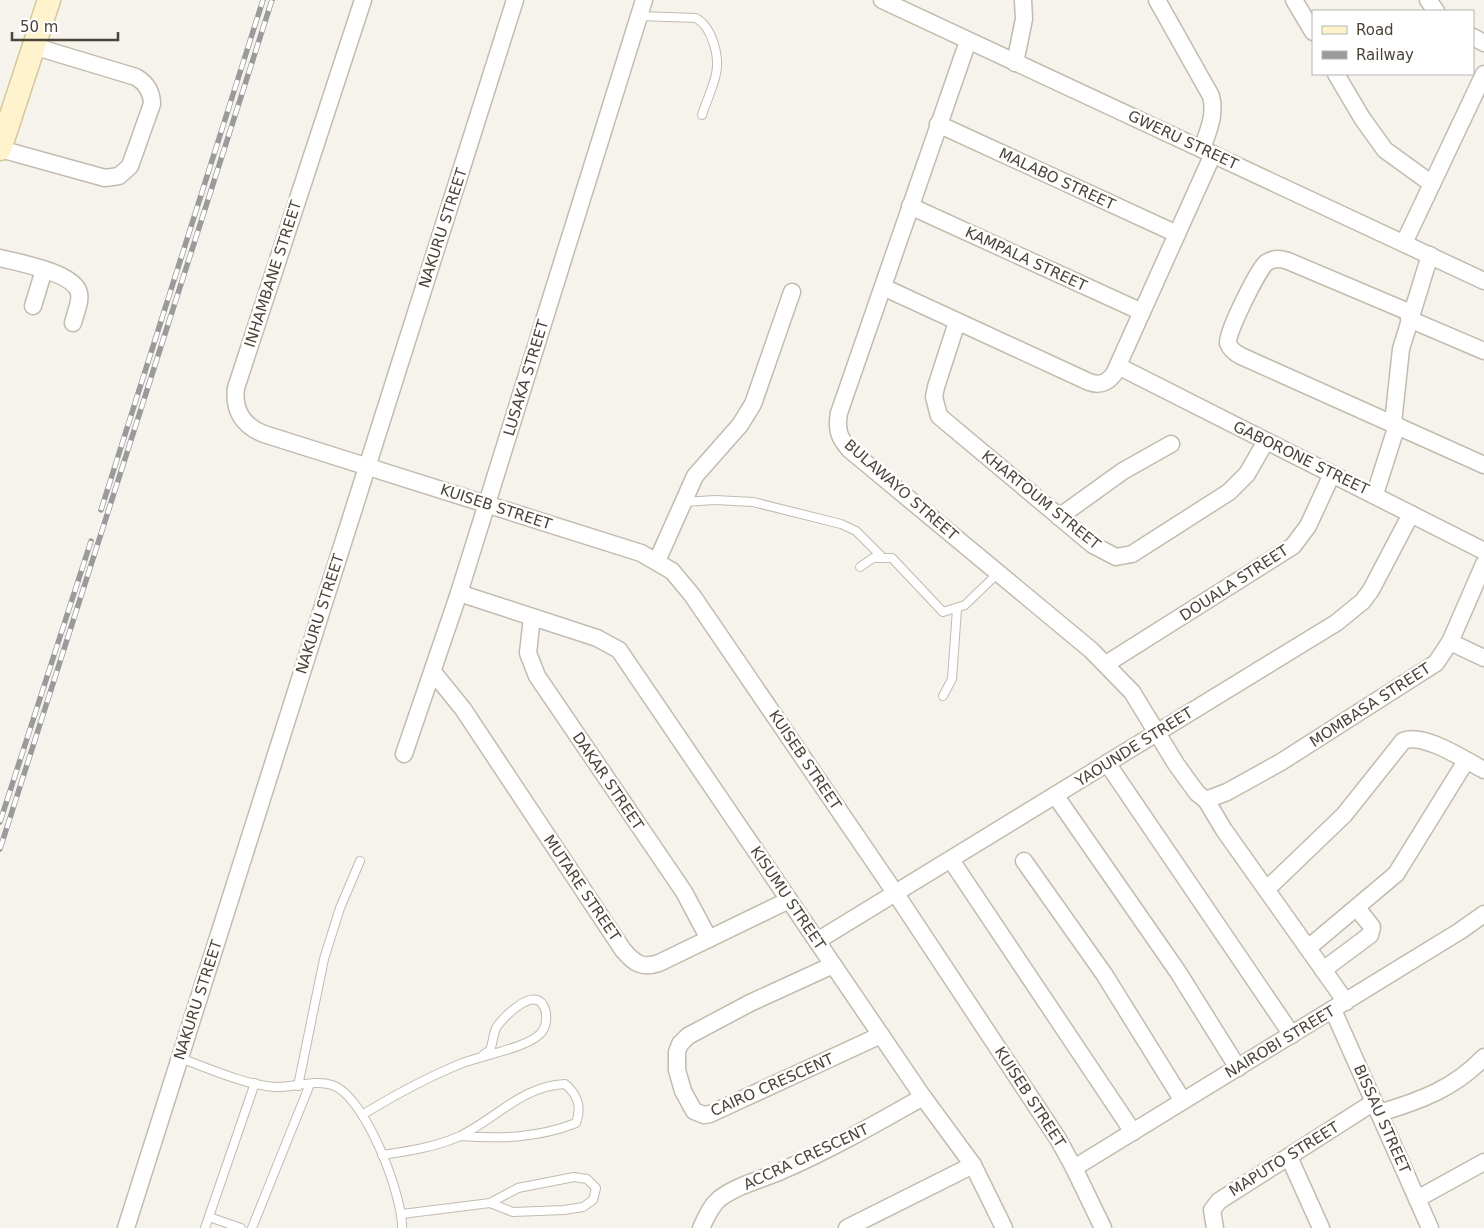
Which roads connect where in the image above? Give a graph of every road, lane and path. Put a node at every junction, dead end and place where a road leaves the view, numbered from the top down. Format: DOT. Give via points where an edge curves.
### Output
graph roads {
  1 [pos="49,0"];
  2 [pos="363,0"];
  3 [pos="515,0"];
  4 [pos="882,0"];
  5 [pos="1023,0"];
  6 [pos="1157,0"];
  7 [pos="1294,0"];
  8 [pos="642,8"];
  9 [pos="1312,30"];
  10 [pos="968,41"];
  11 [pos="33,46"];
  12 [pos="1015,63"];
  13 [pos="1484,74"];
  14 [pos="1337,75"];
  15 [pos="702,115"];
  16 [pos="938,124"];
  17 [pos="0,149"];
  18 [pos="1207,152"];
  19 [pos="1432,184"];
  20 [pos="910,206"];
  21 [pos="1177,234"];
  22 [pos="1404,243"];
  23 [pos="1430,255"];
  24 [pos="0,258"];
  25 [pos="44,270"];
  26 [pos="1484,281"];
  27 [pos="883,287"];
  28 [pos="792,292"];
  29 [pos="33,306"];
  30 [pos="1142,312"];
  31 [pos="1410,316"];
  32 [pos="957,322"];
  33 [pos="73,323"];
  34 [pos="1484,351"];
  35 [pos="1118,366"];
  36 [pos="1395,424"];
  37 [pos="1266,441"];
  38 [pos="1171,444"];
  39 [pos="1484,465"];
  40 [pos="367,466"];
  41 [pos="1332,474"];
  42 [pos="1375,494"];
  43 [pos="682,502"];
  44 [pos="487,504"];
  45 [pos="1411,514"];
  46 [pos="1059,516"];
  47 [pos="1484,551"];
  48 [pos="882,556"];
  49 [pos="657,561"];
  50 [pos="1484,564"];
  51 [pos="860,567"];
  52 [pos="998,573"];
  53 [pos="459,593"];
  54 [pos="957,609"];
  55 [pos="532,616"];
  56 [pos="1450,642"];
  57 [pos="1484,658"];
  58 [pos="1106,664"];
  59 [pos="433,672"];
  60 [pos="943,696"];
  61 [pos="1158,732"];
  62 [pos="404,754"];
  63 [pos="1466,761"];
  64 [pos="1107,763"];
  65 [pos="1484,770"];
  66 [pos="1055,795"];
  67 [pos="1206,800"];
  68 [pos="951,860"];
  69 [pos="360,861"];
  70 [pos="1024,861"];
  71 [pos="1267,889"];
  72 [pos="896,894"];
  73 [pos="789,900"];
  74 [pos="1357,908"];
  75 [pos="1484,914"];
  76 [pos="710,939"];
  77 [pos="817,941"];
  78 [pos="1308,948"];
  79 [pos="833,965"];
  80 [pos="1324,970"];
  81 [pos="1339,1006"];
  82 [pos="881,1035"];
  83 [pos="1292,1035"];
  84 [pos="483,1055"];
  85 [pos="1484,1056"];
  86 [pos="180,1058"];
  87 [pos="1238,1068"];
  88 [pos="255,1083"];
  89 [pos="310,1084"];
  90 [pos="298,1086"];
  91 [pos="923,1097"];
  92 [pos="1183,1102"];
  93 [pos="1377,1107"];
  94 [pos="362,1115"];
  95 [pos="1133,1132"];
  96 [pos="460,1136"];
  97 [pos="382,1155"];
  98 [pos="1289,1157"];
  99 [pos="1484,1162"];
  100 [pos="973,1165"];
  101 [pos="1074,1168"];
  102 [pos="1417,1199"];
  103 [pos="490,1203"];
  104 [pos="402,1214"];
  105 [pos="209,1217"];
  106 [pos="126,1228"];
  107 [pos="205,1228"];
  108 [pos="241,1228"];
  109 [pos="252,1228"];
  110 [pos="402,1228"];
  111 [pos="701,1228"];
  112 [pos="847,1228"];
  113 [pos="1004,1228"];
  114 [pos="1103,1228"];
  115 [pos="1215,1228"];
  116 [pos="1321,1228"];
  117 [pos="1430,1228"];
  1 -- 11 [label="street"];
  2 -- 40 [label="street, INHAMBANE STREET" via="235,398 242,420 256,431"];
  3 -- 40 [label="street, NAKURU STREET"];
  4 -- 10 [label="street, GWERU STREET"];
  5 -- 12 [label="street" via="1024,19"];
  6 -- 18 [label="street" via="1211,96 1213,106"];
  7 -- 9 [label="street"];
  8 -- 15 [label="lane" via="696,18 709,30 717,62"];
  8 -- 44 [label="street, LUSAKA STREET"];
  10 -- 12 [label="street, GWERU STREET"];
  10 -- 16 [label="street, BULAWAYO STREET"];
  11 -- 17 [label="street"];
  11 -- 17 [label="street" via="136,77 148,87 152,104 130,166 119,176 105,178"];
  12 -- 18 [label="street, GWERU STREET"];
  13 -- 19 [label="street"];
  14 -- 19 [label="street" via="1385,150"];
  16 -- 20 [label="street, BULAWAYO STREET"];
  16 -- 21 [label="street, MALABO STREET"];
  18 -- 21 [label="street"];
  18 -- 22 [label="street, GWERU STREET"];
  19 -- 22 [label="street"];
  20 -- 27 [label="street, BULAWAYO STREET"];
  20 -- 30 [label="street, KAMPALA STREET"];
  21 -- 30 [label="street"];
  22 -- 23 [label="street, GWERU STREET"];
  23 -- 26 [label="street, GWERU STREET"];
  23 -- 31 [label="street"];
  24 -- 25 [label="street"];
  25 -- 29 [label="street"];
  25 -- 33 [label="street" via="65,277 76,286 79,299"];
  27 -- 32 [label="street"];
  27 -- 52 [label="street, BULAWAYO STREET" via="839,413 840,437 850,450"];
  28 -- 43 [label="street" via="753,404 740,426 695,476"];
  30 -- 35 [label="street"];
  31 -- 34 [label="street"];
  31 -- 36 [label="street" via="1401,349"];
  31 -- 36 [label="street" via="1288,261 1276,259 1263,266 1228,337 1231,349 1241,356"];
  32 -- 35 [label="street" via="1095,384 1106,382"];
  32 -- 46 [label="street, KHARTOUM STREET" via="934,397 940,416"];
  35 -- 37 [label="street, GABORONE STREET"];
  36 -- 39 [label="street"];
  36 -- 42 [label="street"];
  37 -- 41 [label="street, GABORONE STREET"];
  37 -- 46 [label="street, KHARTOUM STREET" via="1247,474 1229,492 1124,557 1101,550"];
  38 -- 46 [label="street" via="1123,471"];
  40 -- 44 [label="street, KUISEB STREET"];
  40 -- 86 [label="street, NAKURU STREET"];
  41 -- 42 [label="street, GABORONE STREET"];
  41 -- 58 [label="street, DOUALA STREET" via="1308,526 1293,546"];
  42 -- 45 [label="street, GABORONE STREET"];
  43 -- 48 [label="lane" via="753,502 841,524 856,531"];
  43 -- 49 [label="street"];
  44 -- 49 [label="street, KUISEB STREET"];
  44 -- 53 [label="street, LUSAKA STREET"];
  45 -- 47 [label="street, GABORONE STREET"];
  45 -- 61 [label="street, YAOUNDE STREET" via="1380,576 1363,601 1349,614"];
  48 -- 51 [label="lane"];
  48 -- 54 [label="lane" via="892,558 938,610"];
  49 -- 72 [label="street, KUISEB STREET" via="672,571 692,595"];
  50 -- 56 [label="street, MOMBASA STREET"];
  52 -- 54 [label="lane"];
  52 -- 58 [label="street, BULAWAYO STREET"];
  53 -- 55 [label="street, KISUMU STREET"];
  53 -- 59 [label="street, LUSAKA STREET"];
  54 -- 60 [label="lane" via="952,679"];
  55 -- 73 [label="street, KISUMU STREET" via="609,642 619,650"];
  55 -- 76 [label="street, DAKAR STREET" via="528,653 537,676 688,898"];
  56 -- 57 [label="street"];
  56 -- 67 [label="street, MOMBASA STREET" via="1436,663 1424,672 1281,762 1220,796"];
  58 -- 61 [label="street, BULAWAYO STREET" via="1132,692"];
  59 -- 62 [label="street, LUSAKA STREET"];
  59 -- 76 [label="street, MUTARE STREET" via="463,709 629,958 636,964 651,966"];
  61 -- 64 [label="street, YAOUNDE STREET"];
  61 -- 67 [label="street, BULAWAYO STREET" via="1186,779"];
  63 -- 65 [label="street"];
  63 -- 71 [label="street" via="1423,740 1402,741 1344,815"];
  63 -- 74 [label="street" via="1396,874"];
  64 -- 66 [label="street, YAOUNDE STREET"];
  64 -- 83 [label="street"];
  66 -- 68 [label="street, YAOUNDE STREET"];
  66 -- 87 [label="street" via="1178,972"];
  67 -- 71 [label="street, BULAWAYO STREET"];
  68 -- 72 [label="street, YAOUNDE STREET"];
  68 -- 95 [label="street"];
  69 -- 90 [label="lane" via="340,908 324,959"];
  70 -- 92 [label="street" via="1104,974"];
  71 -- 78 [label="street, BISSAU STREET"];
  72 -- 77 [label="street, YAOUNDE STREET"];
  72 -- 101 [label="street, KUISEB STREET"];
  73 -- 76 [label="street, MUTARE STREET"];
  73 -- 77 [label="street, KISUMU STREET"];
  74 -- 78 [label="street"];
  74 -- 80 [label="street" via="1372,927 1370,935"];
  75 -- 81 [label="street, NAIROBI STREET"];
  77 -- 79 [label="street, KISUMU STREET"];
  78 -- 80 [label="street, BISSAU STREET"];
  79 -- 82 [label="street, KISUMU STREET"];
  79 -- 82 [label="street, CAIRO CRESCENT" via="750,1003 688,1036 680,1044 677,1070 683,1091 694,1111 710,1114"];
  80 -- 81 [label="street, BISSAU STREET"];
  81 -- 83 [label="street, NAIROBI STREET"];
  81 -- 93 [label="street, BISSAU STREET"];
  82 -- 91 [label="street, KISUMU STREET"];
  83 -- 87 [label="street, NAIROBI STREET"];
  84 -- 84 [label="lane" via="490,1050 499,1024 519,1004 531,999 544,1005 547,1022 540,1034 512,1049"];
  84 -- 94 [label="lane" via="414,1086"];
  85 -- 93 [label="street, MAPUTO STREET" via="1450,1086 1430,1097"];
  86 -- 88 [label="lane"];
  86 -- 106 [label="street, NAKURU STREET"];
  87 -- 92 [label="street, NAIROBI STREET"];
  88 -- 90 [label="lane" via="274,1087"];
  88 -- 105 [label="lane"];
  89 -- 90 [label="lane"];
  89 -- 94 [label="lane" via="334,1085"];
  89 -- 109 [label="lane"];
  91 -- 100 [label="street, KISUMU STREET"];
  91 -- 111 [label="street, ACCRA CRESCENT" via="858,1134 781,1171 750,1182 720,1199 712,1206"];
  92 -- 95 [label="street, NAIROBI STREET"];
  93 -- 98 [label="street, MAPUTO STREET"];
  93 -- 102 [label="street, BISSAU STREET"];
  94 -- 97 [label="lane"];
  95 -- 101 [label="street, NAIROBI STREET"];
  96 -- 96 [label="lane" via="531,1091 547,1085 565,1084 578,1100 580,1112 576,1123 554,1132 521,1137"];
  96 -- 97 [label="lane" via="438,1144"];
  97 -- 104 [label="lane"];
  98 -- 115 [label="street, MAPUTO STREET" via="1218,1201 1212,1210"];
  98 -- 116 [label="street"];
  99 -- 102 [label="street"];
  100 -- 112 [label="street"];
  100 -- 113 [label="street, KISUMU STREET"];
  101 -- 114 [label="street, KUISEB STREET"];
  102 -- 117 [label="street, BISSAU STREET"];
  103 -- 103 [label="lane" via="514,1212 564,1210 583,1207 593,1200 596,1188 587,1179 574,1178 518,1188"];
  103 -- 104 [label="lane"];
  104 -- 110 [label="lane"];
  105 -- 107 [label="lane"];
  105 -- 108 [label="lane"];
}
